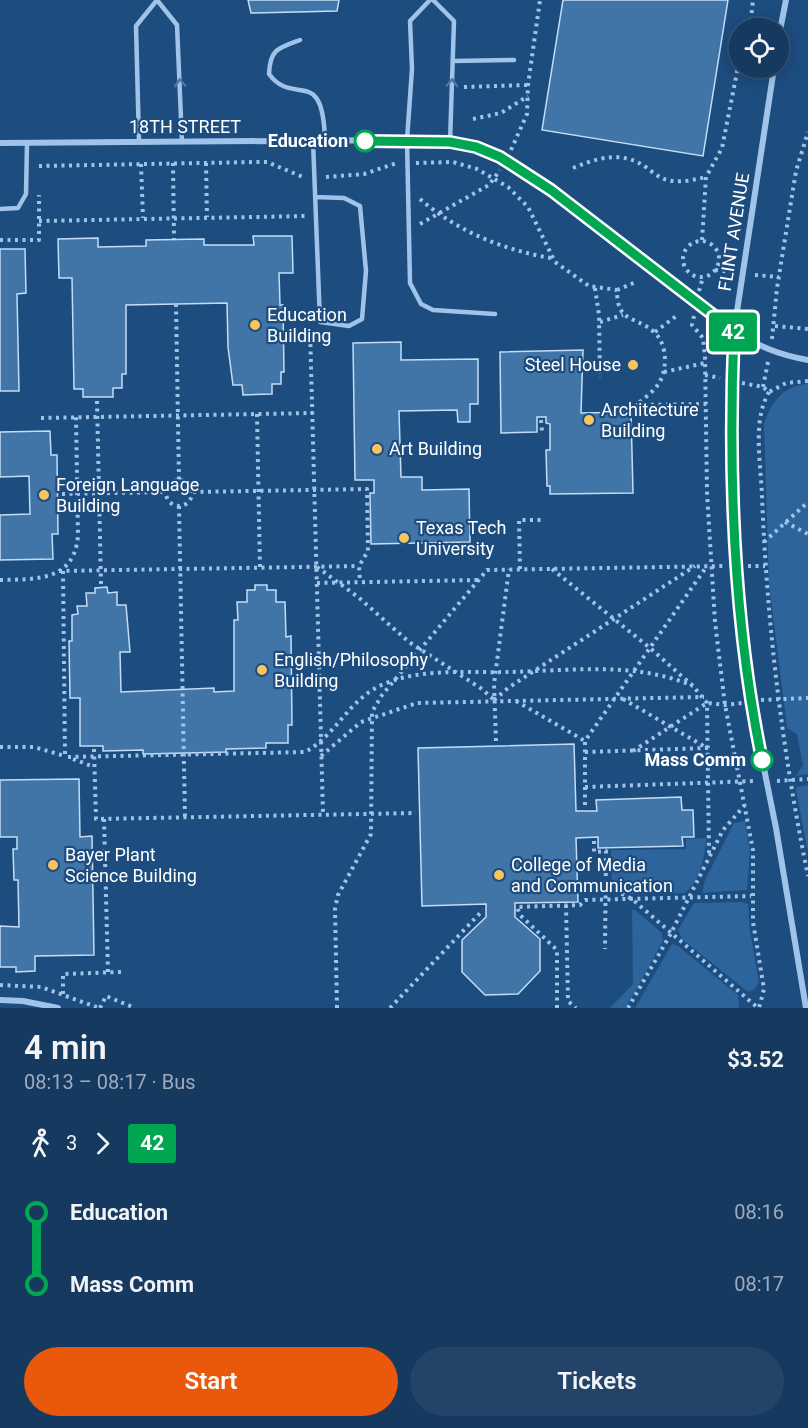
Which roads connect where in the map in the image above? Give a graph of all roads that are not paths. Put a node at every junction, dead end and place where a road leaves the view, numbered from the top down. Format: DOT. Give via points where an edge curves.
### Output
graph roads {
  1 [pos="157,0"];
  2 [pos="431,0"];
  3 [pos="786,0"];
  4 [pos="782,18"];
  5 [pos="300,40"];
  6 [pos="514,60"];
  7 [pos="453,61"];
  8 [pos="772,78"];
  9 [pos="407,140"];
  10 [pos="313,141"];
  11 [pos="325,141"];
  12 [pos="139,142"];
  13 [pos="182,142"];
  14 [pos="450,142"];
  15 [pos="27,143"];
  16 [pos="0,144"];
  17 [pos="315,197"];
  18 [pos="0,209"];
  19 [pos="495,314"];
  20 [pos="734,331"];
  21 [pos="808,360"];
  22 [pos="0,1000"];
  23 [pos="58,1008"];
  24 [pos="806,1008"];
  1 -- 12 [label="lane" via="136,26"];
  13 -- 1 [label="lane, one-way" via="177,26"];
  2 -- 7 [label="lane" via="454,21"];
  2 -- 9 [label="lane" via="410,21 412,69"];
  3 -- 4 [label="street"];
  5 -- 11 [label="lane" via="278,49 270,58 269,74 275,83 318,97 325,117"];
  6 -- 7 [label="lane"];
  14 -- 7 [label="lane, one-way"];
  8 -- 20 [label="street, FLINT AVENUE"];
  9 -- 11 [label="street, 18TH STREET"];
  9 -- 14 [label="street, 18TH STREET"];
  9 -- 19 [label="lane" via="410,282 421,304 454,313"];
  10 -- 11 [label="street, 18TH STREET"];
  10 -- 13 [label="street, 18TH STREET"];
  10 -- 17 [label="lane"];
  12 -- 13 [label="street, 18TH STREET"];
  12 -- 15 [label="street, 18TH STREET"];
  14 -- 20 [label="street, 18TH STREET" via="476,147 505,160 551,190"];
  15 -- 16 [label="street, 18TH STREET"];
  15 -- 18 [label="lane" via="25,199 18,208"];
  17 -- 17 [label="lane" via="320,321 349,326 362,319 366,271 360,206 344,198"];
  20 -- 21 [label="street, 18TH STREET" via="770,351"];
  20 -- 24 [label="street, FLINT AVENUE" via="736,566 743,643"];
  22 -- 23 [label="street"];
}
